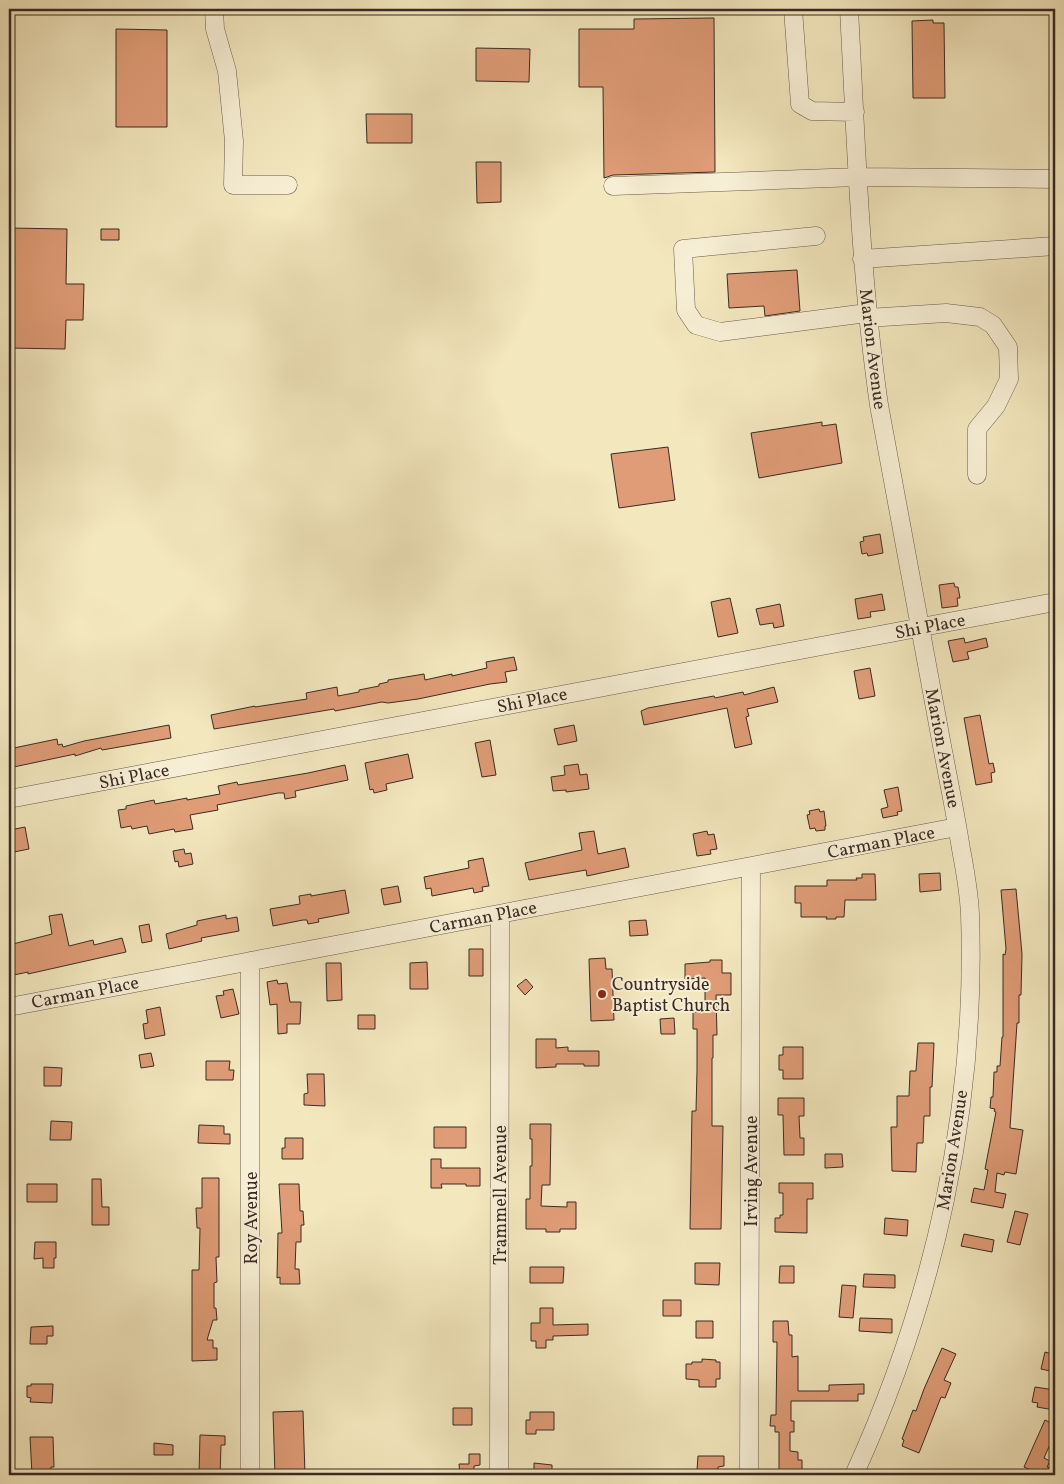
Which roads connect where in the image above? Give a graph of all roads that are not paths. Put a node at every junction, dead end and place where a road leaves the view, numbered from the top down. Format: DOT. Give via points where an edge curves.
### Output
graph roads {
  1 [pos="214,9"];
  2 [pos="792,9"];
  3 [pos="849,9"];
  4 [pos="855,112"];
  5 [pos="858,177"];
  6 [pos="1055,179"];
  7 [pos="288,185"];
  8 [pos="613,186"];
  9 [pos="816,236"];
  10 [pos="1055,246"];
  11 [pos="862,259"];
  12 [pos="867,315"];
  13 [pos="977,475"];
  14 [pos="1055,602"];
  15 [pos="920,628"];
  16 [pos="9,799"];
  17 [pos="957,827"];
  18 [pos="751,868"];
  19 [pos="500,914"];
  20 [pos="250,961"];
  21 [pos="9,1007"];
  22 [pos="250,1475"];
  23 [pos="499,1475"];
  24 [pos="749,1475"];
  25 [pos="854,1475"];
  1 -- 7 [label="street" via="215,29 227,71 234,141 233,185"];
  2 -- 4 [label="street" via="800,104 812,111"];
  3 -- 4 [label="street, Marion Avenue"];
  4 -- 5 [label="street, Marion Avenue"];
  5 -- 6 [label="street"];
  5 -- 8 [label="street"];
  5 -- 11 [label="street, Marion Avenue"];
  9 -- 12 [label="street" via="683,249 686,310 696,325 720,332"];
  10 -- 11 [label="street"];
  11 -- 12 [label="street, Marion Avenue"];
  12 -- 13 [label="street" via="946,313 980,317 994,325 1008,346 1009,379 996,406 977,429"];
  12 -- 15 [label="street, Marion Avenue" via="879,405"];
  14 -- 15 [label="street, Shi Place"];
  15 -- 16 [label="street, Shi Place"];
  15 -- 17 [label="street, Marion Avenue"];
  17 -- 18 [label="street, Carman Place"];
  17 -- 25 [label="street, Marion Avenue" via="970,912 970,997 955,1153 939,1226 905,1349"];
  18 -- 19 [label="street, Carman Place"];
  18 -- 24 [label="street, Irving Avenue"];
  19 -- 20 [label="street, Carman Place"];
  19 -- 23 [label="street, Trammell Avenue"];
  20 -- 21 [label="street, Carman Place"];
  20 -- 22 [label="street, Roy Avenue"];
}
